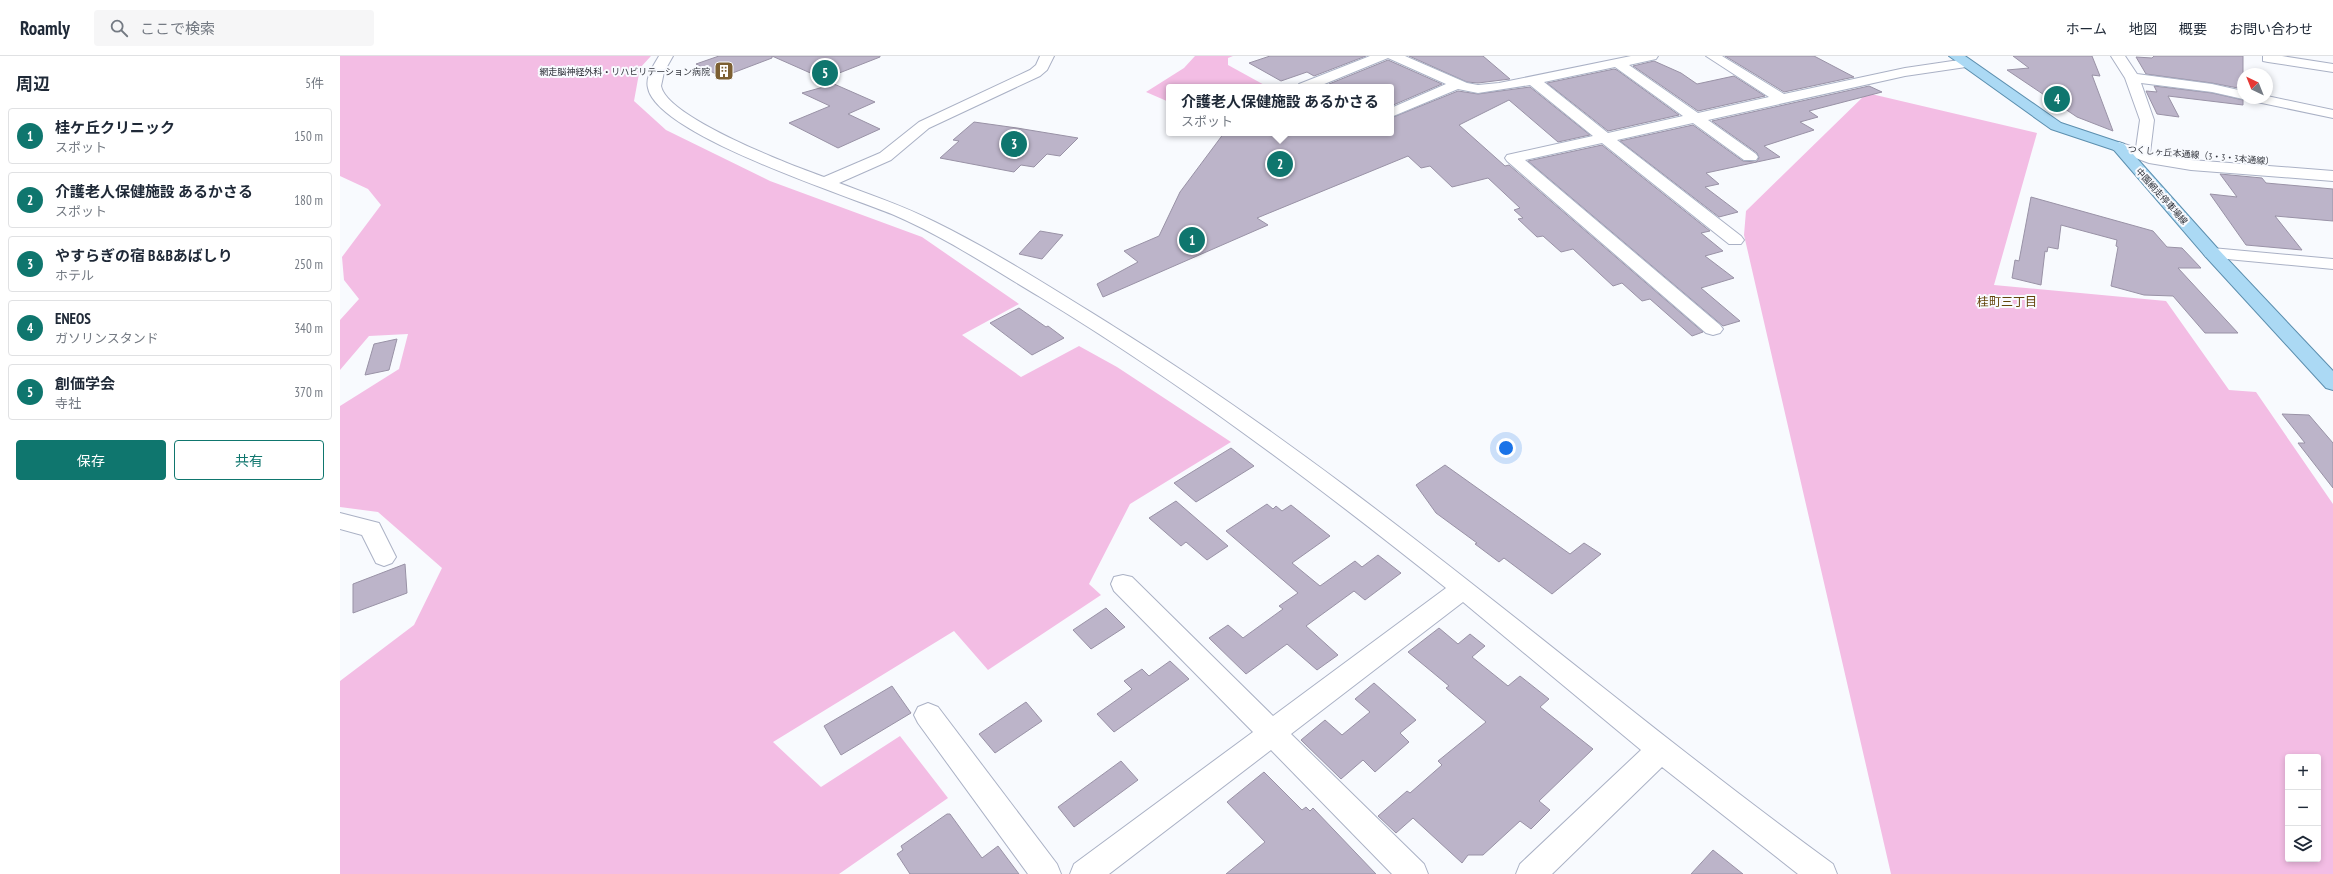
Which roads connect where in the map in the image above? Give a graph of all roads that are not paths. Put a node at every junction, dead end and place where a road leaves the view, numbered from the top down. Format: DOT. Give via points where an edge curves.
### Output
graph roads {
  1 [pos="666,56"];
  2 [pos="1047,56"];
  3 [pos="1382,56"];
  4 [pos="1393,56"];
  5 [pos="1651,56"];
  6 [pos="1713,56"];
  7 [pos="2118,56"];
  8 [pos="2268,58"];
  9 [pos="1961,60"];
  10 [pos="1618,63"];
  11 [pos="2333,68"];
  12 [pos="2132,78"];
  13 [pos="1532,80"];
  14 [pos="1312,84"];
  15 [pos="1458,84"];
  16 [pos="2237,94"];
  17 [pos="1783,100"];
  18 [pos="2273,101"];
  19 [pos="1394,112"];
  20 [pos="2333,114"];
  21 [pos="1696,119"];
  22 [pos="1607,139"];
  23 [pos="2118,147"];
  24 [pos="2144,150"];
  25 [pos="1750,157"];
  26 [pos="2333,166"];
  27 [pos="2333,176"];
  28 [pos="824,183"];
  29 [pos="1735,240"];
  30 [pos="2212,253"];
  31 [pos="2333,264"];
  32 [pos="1713,329"];
  33 [pos="2333,383"];
  34 [pos="340,522"];
  35 [pos="384,557"];
  36 [pos="1123,584"];
  37 [pos="1464,588"];
  38 [pos="928,715"];
  39 [pos="1273,733"];
  40 [pos="1660,750"];
  41 [pos="1046,874"];
  42 [pos="1085,874"];
  43 [pos="1413,874"];
  44 [pos="1531,874"];
  45 [pos="1822,874"];
  1 -- 28 [label="street" via="655,81 656,92 667,106 680,116 746,151"];
  2 -- 28 [label="street" via="1042,67 1034,73 924,125 882,159"];
  3 -- 14 [label="street"];
  4 -- 15 [label="street"];
  5 -- 10 [label="street"];
  6 -- 17 [label="street"];
  7 -- 12 [label="street"];
  8 -- 11 [label="street"];
  9 -- 17 [label="street"];
  9 -- 23 [label="main road, 中園網走停車場線" via="2056,126"];
  10 -- 13 [label="street"];
  10 -- 21 [label="street"];
  12 -- 16 [label="street"];
  12 -- 24 [label="street" via="2147,120"];
  13 -- 15 [label="street" via="1478,89"];
  13 -- 22 [label="street"];
  15 -- 19 [label="street"];
  17 -- 21 [label="street"];
  18 -- 20 [label="street"];
  21 -- 22 [label="street"];
  21 -- 25 [label="street"];
  22 -- 29 [label="street"];
  22 -- 32 [label="street" via="1513,158"];
  23 -- 24 [label="street, つくしヶ丘本通線（3・3・3本通線）"];
  23 -- 27 [label="street, つくしヶ丘本通線（3・3・3本通線）" via="2155,160 2190,165"];
  23 -- 30 [label="main road, 中園網走停車場線"];
  24 -- 26 [label="street, つくしヶ丘本通線（3・3・3本通線）"];
  28 -- 37 [label="street" via="925,223 1143,353 1303,464"];
  30 -- 31 [label="street"];
  30 -- 33 [label="main road, 中園網走停車場線"];
  34 -- 35 [label="street" via="371,530"];
  36 -- 39 [label="street"];
  37 -- 39 [label="street"];
  37 -- 40 [label="street"];
  38 -- 41 [label="street"];
  39 -- 42 [label="street"];
  39 -- 43 [label="street"];
  40 -- 44 [label="street"];
  40 -- 45 [label="street"];
}
